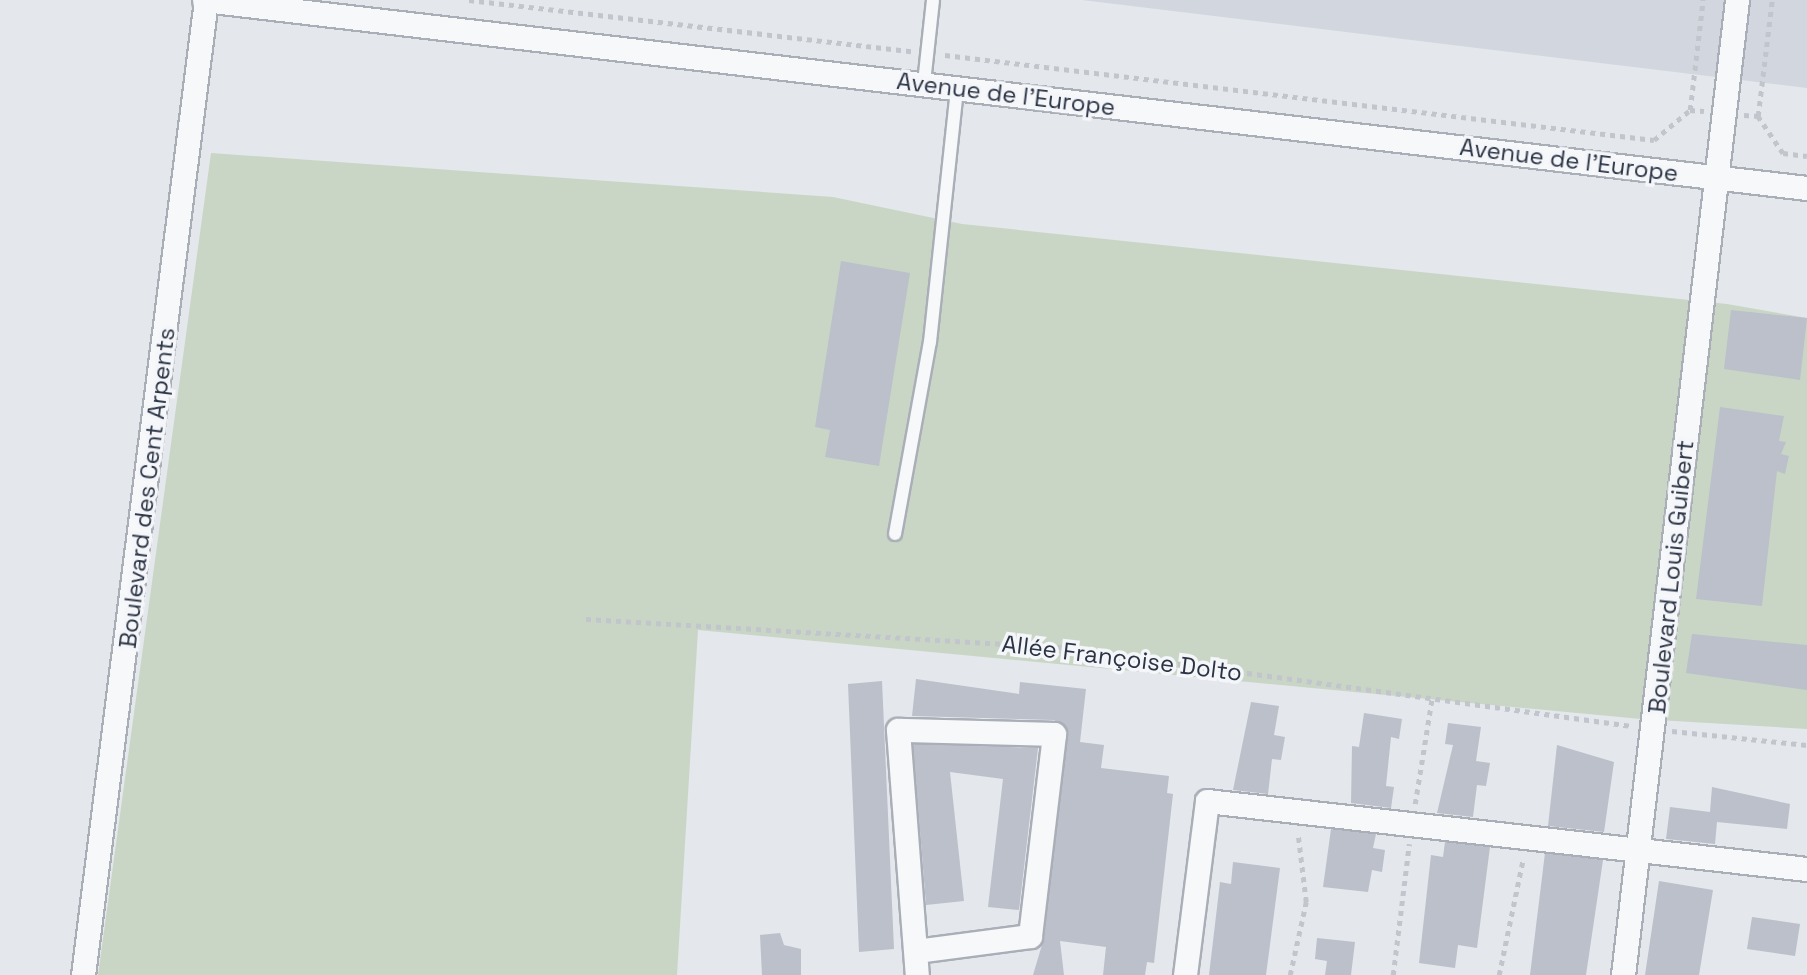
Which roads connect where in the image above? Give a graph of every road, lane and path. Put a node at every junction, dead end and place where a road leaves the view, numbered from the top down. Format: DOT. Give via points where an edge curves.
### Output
graph roads {
  1 [pos="205,0"];
  2 [pos="469,0"];
  3 [pos="933,0"];
  4 [pos="1703,0"];
  5 [pos="1737,0"];
  6 [pos="1772,0"];
  7 [pos="927,53"];
  8 [pos="924,83"];
  9 [pos="957,88"];
  10 [pos="1690,110"];
  11 [pos="1724,113"];
  12 [pos="1758,116"];
  13 [pos="1807,156"];
  14 [pos="1714,177"];
  15 [pos="1807,188"];
  16 [pos="895,534"];
  17 [pos="586,619"];
  18 [pos="1655,729"];
  19 [pos="1807,745"];
  20 [pos="1293,810"];
  21 [pos="1527,836"];
  22 [pos="1638,849"];
  23 [pos="1807,869"];
  24 [pos="916,951"];
  25 [pos="83,975"];
  26 [pos="917,975"];
  27 [pos="1185,975"];
  28 [pos="1290,975"];
  29 [pos="1499,975"];
  30 [pos="1623,975"];
  1 -- 8 [label="street, Avenue de l'Europe"];
  1 -- 25 [label="street, Boulevard des Cent Arpents"];
  2 -- 7 [label="path"];
  3 -- 7 [label="lane"];
  4 -- 10 [label="path"];
  5 -- 11 [label="street, Boulevard Louis Guibert"];
  6 -- 12 [label="path"];
  7 -- 8 [label="lane"];
  7 -- 10 [label="path" via="1654,139"];
  8 -- 9 [label="street, Avenue de l'Europe"];
  9 -- 14 [label="street, Avenue de l'Europe"];
  9 -- 16 [label="lane" via="930,342"];
  10 -- 11 [label="path"];
  11 -- 12 [label="path"];
  11 -- 14 [label="street, Boulevard Louis Guibert"];
  12 -- 13 [label="path" via="1783,153"];
  14 -- 15 [label="street, Avenue de l'Europe"];
  14 -- 18 [label="street, Boulevard Louis Guibert"];
  17 -- 18 [label="path, Allée Françoise Dolto" via="1059,647"];
  18 -- 19 [label="path, Allée Françoise Dolto"];
  18 -- 22 [label="street, Boulevard Louis Guibert"];
  20 -- 21 [label="street"];
  20 -- 27 [label="street" via="1207,801"];
  20 -- 28 [label="path" via="1306,902"];
  21 -- 22 [label="street"];
  21 -- 29 [label="path"];
  22 -- 23 [label="street"];
  22 -- 30 [label="street, Boulevard Louis Guibert"];
  24 -- 24 [label="street" via="898,730 1054,734 1030,936"];
  24 -- 26 [label="street"];
}
